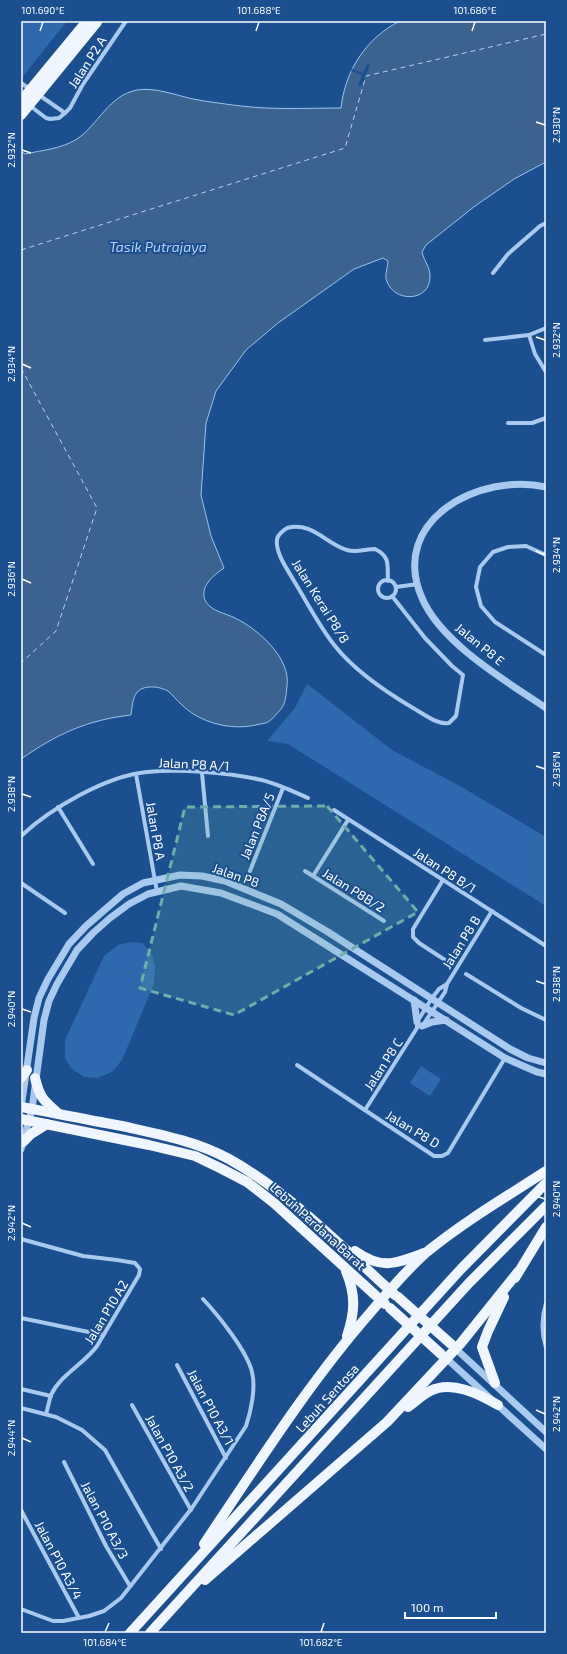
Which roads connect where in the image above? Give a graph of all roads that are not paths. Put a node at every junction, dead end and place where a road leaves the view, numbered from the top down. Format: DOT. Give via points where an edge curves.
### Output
graph roads {
  1 [pos="94,21"];
  2 [pos="126,21"];
  3 [pos="21,83"];
  4 [pos="21,100"];
  5 [pos="65,113"];
  6 [pos="21,115"];
  7 [pos="546,223"];
  8 [pos="493,273"];
  9 [pos="546,328"];
  10 [pos="529,334"];
  11 [pos="485,340"];
  12 [pos="546,372"];
  13 [pos="546,418"];
  14 [pos="508,423"];
  15 [pos="546,487"];
  16 [pos="546,555"];
  17 [pos="388,580"];
  18 [pos="418,584"];
  19 [pos="396,587"];
  20 [pos="392,596"];
  21 [pos="546,654"];
  22 [pos="546,708"];
  23 [pos="202,773"];
  24 [pos="136,774"];
  25 [pos="284,788"];
  26 [pos="308,798"];
  27 [pos="58,807"];
  28 [pos="334,810"];
  29 [pos="348,820"];
  30 [pos="21,836"];
  31 [pos="208,836"];
  32 [pos="93,864"];
  33 [pos="250,871"];
  34 [pos="305,871"];
  35 [pos="313,876"];
  36 [pos="155,880"];
  37 [pos="443,880"];
  38 [pos="21,883"];
  39 [pos="157,892"];
  40 [pos="492,911"];
  41 [pos="65,913"];
  42 [pos="384,921"];
  43 [pos="546,946"];
  44 [pos="444,960"];
  45 [pos="466,974"];
  46 [pos="447,984"];
  47 [pos="414,1000"];
  48 [pos="436,1000"];
  49 [pos="429,1009"];
  50 [pos="446,1020"];
  51 [pos="546,1020"];
  52 [pos="419,1025"];
  53 [pos="505,1058"];
  54 [pos="546,1063"];
  55 [pos="296,1065"];
  56 [pos="24,1074"];
  57 [pos="546,1074"];
  58 [pos="35,1078"];
  59 [pos="24,1108"];
  60 [pos="365,1110"];
  61 [pos="58,1114"];
  62 [pos="25,1120"];
  63 [pos="46,1124"];
  64 [pos="22,1146"];
  65 [pos="546,1171"];
  66 [pos="546,1183"];
  67 [pos="546,1206"];
  68 [pos="546,1227"];
  69 [pos="325,1231"];
  70 [pos="21,1239"];
  71 [pos="427,1252"];
  72 [pos="345,1268"];
  73 [pos="518,1272"];
  74 [pos="390,1290"];
  75 [pos="203,1299"];
  76 [pos="381,1300"];
  77 [pos="546,1302"];
  78 [pos="21,1318"];
  79 [pos="103,1335"];
  80 [pos="346,1340"];
  81 [pos="453,1346"];
  82 [pos="546,1348"];
  83 [pos="444,1357"];
  84 [pos="177,1365"];
  85 [pos="494,1383"];
  86 [pos="21,1389"];
  87 [pos="51,1396"];
  88 [pos="132,1405"];
  89 [pos="498,1405"];
  90 [pos="21,1408"];
  91 [pos="46,1414"];
  92 [pos="387,1422"];
  93 [pos="546,1432"];
  94 [pos="546,1449"];
  95 [pos="226,1458"];
  96 [pos="64,1462"];
  97 [pos="21,1510"];
  98 [pos="191,1510"];
  99 [pos="161,1548"];
  100 [pos="184,1573"];
  101 [pos="130,1586"];
  102 [pos="21,1609"];
  103 [pos="170,1611"];
  104 [pos="79,1618"];
  105 [pos="130,1633"];
  106 [pos="150,1633"];
  1 -- 4 [label="main road, bridge"];
  1 -- 6 [label="main road, bridge"];
  2 -- 5 [label="street, Jalan P2 A"];
  3 -- 5 [label="street"];
  4 -- 5 [label="street" via="46,118 54,119"];
  7 -- 8 [label="street" via="508,254"];
  9 -- 10 [label="street"];
  10 -- 11 [label="street"];
  10 -- 12 [label="street" via="535,354"];
  13 -- 14 [label="street" via="532,423"];
  15 -- 18 [label="street, Jalan P8 E" via="524,484 489,489 470,494 446,507 427,526 418,547 415,562"];
  16 -- 21 [label="street" via="526,546 508,547 493,552 480,568 476,587 480,606 494,622"];
  17 -- 19 [label="street"];
  17 -- 20 [label="street" via="382,582 379,591 386,598"];
  17 -- 20 [label="street, Jalan Kerai P8/8" via="386,557 375,549 353,552 346,550 303,527 287,528 278,536 277,544 283,560 312,611 345,657 391,695 436,721 449,723 456,716 463,675 425,638"];
  18 -- 19 [label="street"];
  18 -- 22 [label="street, Jalan P8 E" via="422,598 431,613 451,638"];
  19 -- 20 [label="street"];
  23 -- 24 [label="street, Jalan P8 A/1" via="182,771"];
  23 -- 25 [label="street, Jalan P8 A/1" via="258,779"];
  23 -- 31 [label="street"];
  24 -- 27 [label="street, Jalan P8 A/1" via="87,791"];
  24 -- 36 [label="street, Jalan P8 A"];
  25 -- 26 [label="street, Jalan P8 A/1"];
  25 -- 33 [label="street, Jalan P8A/5"];
  27 -- 30 [label="street, Jalan P8 A/1"];
  27 -- 32 [label="street"];
  28 -- 29 [label="street, Jalan P8 B/1"];
  29 -- 35 [label="street, Jalan P8B/2"];
  29 -- 37 [label="street, Jalan P8 B/1"];
  34 -- 35 [label="street, Jalan P8B/2"];
  35 -- 42 [label="street, Jalan P8B/2"];
  36 -- 39 [label="street, Jalan P8 A"];
  36 -- 48 [label="street, Jalan P8" via="180,875 202,876 225,881 281,904"];
  36 -- 56 [label="street, Jalan P8" via="143,883 123,894 69,944 39,998"];
  37 -- 40 [label="street, Jalan P8 B/1"];
  37 -- 44 [label="street" via="413,929 413,937 419,944"];
  38 -- 41 [label="street"];
  39 -- 47 [label="street, Jalan P8" via="181,886 202,889 221,893 277,914"];
  39 -- 58 [label="street, Jalan P8" via="129,904 93,933 77,950 49,1001"];
  40 -- 43 [label="street, Jalan P8 B/1"];
  40 -- 46 [label="street, Jalan P8 B"];
  45 -- 51 [label="street" via="521,1008"];
  46 -- 48 [label="street, Jalan P8 B" via="445,992"];
  46 -- 48 [label="street, Jalan P8 B" via="439,989"];
  47 -- 49 [label="street, Jalan P8"];
  47 -- 52 [label="street"];
  48 -- 49 [label="street"];
  48 -- 49 [label="street"];
  48 -- 54 [label="street, Jalan P8" via="510,1049"];
  49 -- 50 [label="street, Jalan P8"];
  49 -- 52 [label="street, Jalan P8 C"];
  49 -- 52 [label="street, Jalan P8 C"];
  50 -- 52 [label="street"];
  50 -- 53 [label="street, Jalan P8"];
  52 -- 60 [label="street, Jalan P8 C"];
  53 -- 57 [label="street, Jalan P8"];
  53 -- 60 [label="street, Jalan P8 D" via="448,1153 442,1156 434,1156"];
  55 -- 60 [label="street, Jalan P8 D"];
  56 -- 59 [label="street, Jalan P8"];
  58 -- 59 [label="street, Jalan P8"];
  58 -- 61 [label="main road" via="40,1096"];
  59 -- 61 [label="main road, Lebuh Perdana Barat"];
  59 -- 62 [label="street, Jalan P8"];
  61 -- 69 [label="main road, Lebuh Perdana Barat" via="144,1131 199,1146 228,1159 255,1176"];
  62 -- 63 [label="main road, Lebuh Perdana Barat"];
  62 -- 64 [label="street, Jalan P8"];
  63 -- 64 [label="main road" via="31,1134"];
  63 -- 72 [label="main road, Lebuh Perdana Barat" via="195,1156 220,1168 247,1182 274,1202"];
  65 -- 71 [label="main road" via="466,1222"];
  66 -- 100 [label="main road, Lebuh Sentosa" via="461,1269"];
  67 -- 103 [label="main road, Lebuh Sentosa" via="469,1283"];
  68 -- 73 [label="main road"];
  69 -- 71 [label="main road" via="378,1264 390,1264"];
  69 -- 74 [label="main road, Lebuh Perdana Barat"];
  70 -- 79 [label="street, Jalan P10 A2" via="83,1256 135,1264 140,1269 139,1275"];
  71 -- 74 [label="main road"];
  72 -- 76 [label="main road, Lebuh Perdana Barat"];
  72 -- 80 [label="main road" via="354,1297 353,1318"];
  73 -- 81 [label="main road" via="485,1314"];
  73 -- 85 [label="main road" via="482,1347"];
  74 -- 76 [label="main road"];
  74 -- 81 [label="main road, Lebuh Perdana Barat, bridge"];
  75 -- 95 [label="street" via="218,1315 248,1359 253,1373 250,1415"];
  76 -- 80 [label="main road"];
  76 -- 83 [label="main road, Lebuh Perdana Barat, bridge"];
  77 -- 82 [label="street" via="541,1333"];
  78 -- 79 [label="street"];
  79 -- 87 [label="street, Jalan P10 A2" via="91,1355 59,1383"];
  80 -- 100 [label="main road" via="303,1397"];
  81 -- 83 [label="main road"];
  81 -- 85 [label="street, Lebuh Perdana Barat"];
  83 -- 89 [label="street, Lebuh Perdana Barat"];
  83 -- 92 [label="main road"];
  84 -- 95 [label="street, Jalan P10 A3/1"];
  85 -- 93 [label="street, Lebuh Perdana Barat"];
  86 -- 87 [label="street"];
  87 -- 91 [label="street, Jalan P10 A2"];
  88 -- 98 [label="street, Jalan P10 A3/2"];
  89 -- 92 [label="main road" via="473,1392 446,1387 431,1390"];
  89 -- 94 [label="street, Lebuh Perdana Barat"];
  90 -- 91 [label="street"];
  91 -- 99 [label="street" via="82,1430 105,1450"];
  92 -- 103 [label="main road"];
  95 -- 98 [label="street"];
  96 -- 101 [label="street, Jalan P10 A3/3" via="106,1546"];
  97 -- 104 [label="street, Jalan P10 A3/4"];
  98 -- 99 [label="street"];
  99 -- 101 [label="street"];
  100 -- 105 [label="main road, Lebuh Sentosa"];
  101 -- 104 [label="street" via="121,1598 104,1611"];
  102 -- 104 [label="street" via="53,1621"];
  103 -- 106 [label="main road, Lebuh Sentosa"];
}
